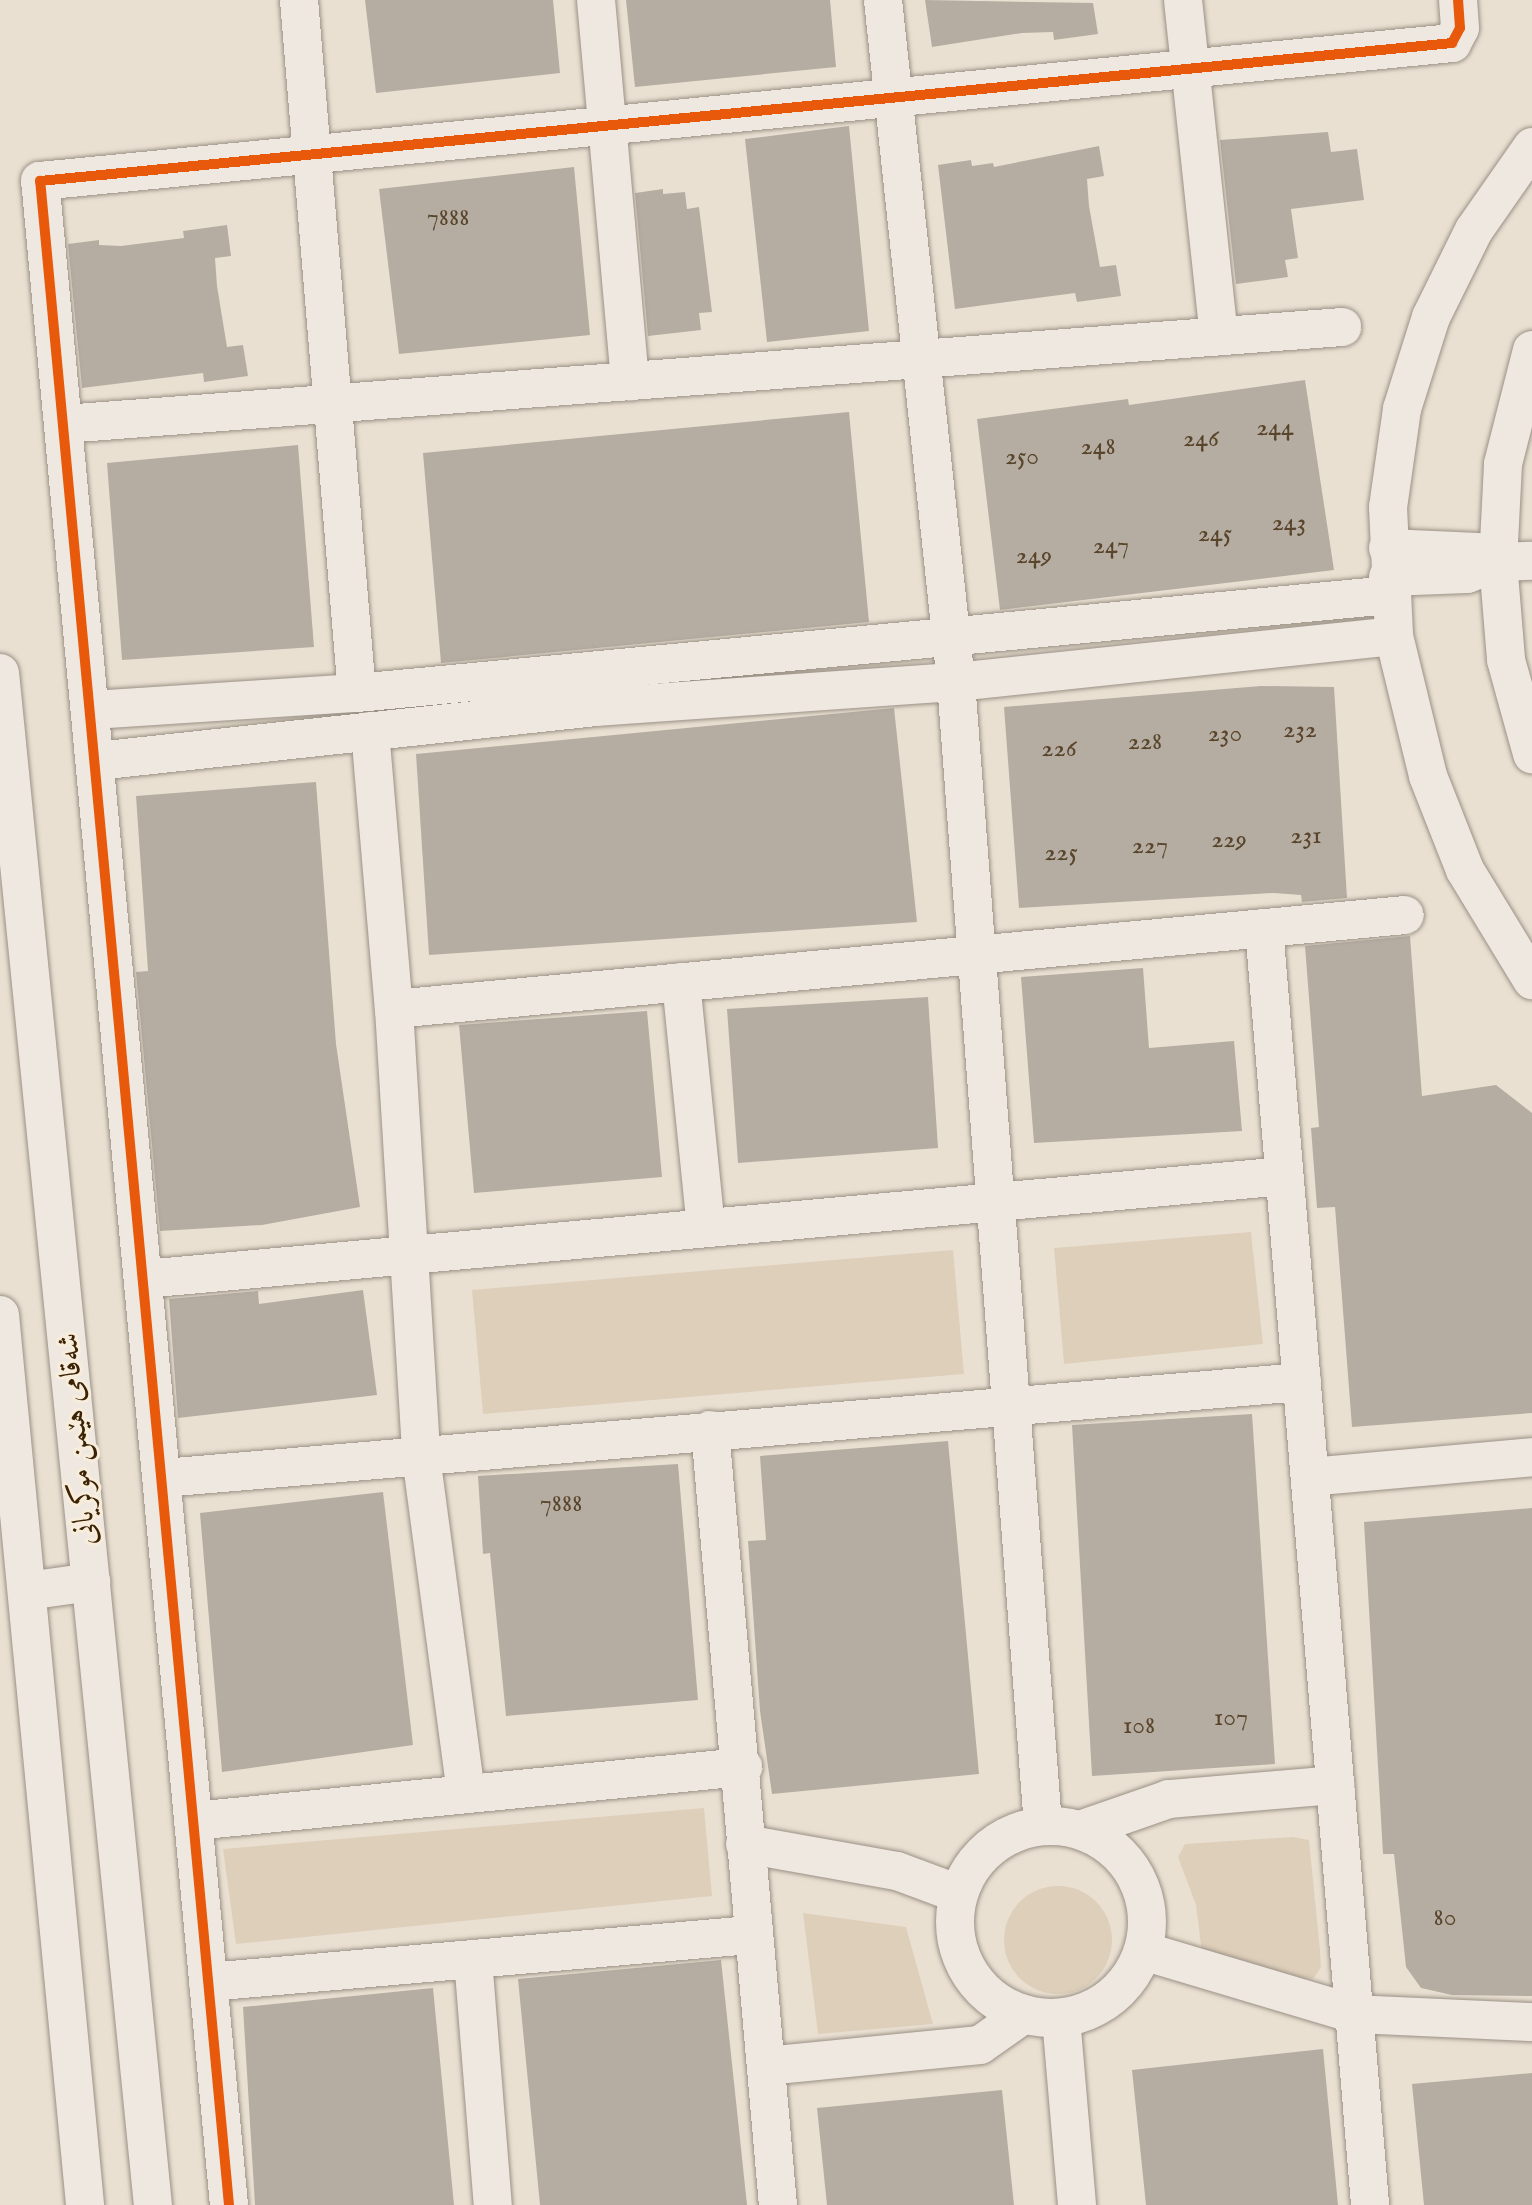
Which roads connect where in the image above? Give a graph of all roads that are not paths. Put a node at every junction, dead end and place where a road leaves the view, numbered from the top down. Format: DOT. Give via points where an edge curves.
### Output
graph roads {
  1 [pos="299,0"];
  2 [pos="596,0"];
  3 [pos="883,0"];
  4 [pos="1183,0"];
  5 [pos="1458,0"];
  6 [pos="1192,68"];
  7 [pos="893,97"];
  8 [pos="607,124"];
  9 [pos="1532,147"];
  10 [pos="311,153"];
  11 [pos="1342,327"];
  12 [pos="1219,336"];
  13 [pos="1532,350"];
  14 [pos="921,359"];
  15 [pos="630,381"];
  16 [pos="332,404"];
  17 [pos="64,424"];
  18 [pos="1515,562"];
  19 [pos="1389,573"];
  20 [pos="1285,606"];
  21 [pos="1394,636"];
  22 [pos="951,639"];
  23 [pos="1287,647"];
  24 [pos="1519,658"];
  25 [pos="0,673"];
  26 [pos="956,682"];
  27 [pos="357,693"];
  28 [pos="92,710"];
  29 [pos="370,731"];
  30 [pos="1532,754"];
  31 [pos="97,761"];
  32 [pos="1405,915"];
  33 [pos="1264,928"];
  34 [pos="975,955"];
  35 [pos="1532,980"];
  36 [pos="681,982"];
  37 [pos="394,1009"];
  38 [pos="1284,1176"];
  39 [pos="993,1201"];
  40 [pos="706,1227"];
  41 [pos="409,1254"];
  42 [pos="144,1279"];
  43 [pos="0,1315"];
  44 [pos="1302,1382"];
  45 [pos="1008,1404"];
  46 [pos="710,1430"];
  47 [pos="421,1456"];
  48 [pos="1532,1457"];
  49 [pos="1310,1477"];
  50 [pos="163,1478"];
  51 [pos="91,1582"];
  52 [pos="27,1591"];
  53 [pos="743,1767"];
  54 [pos="1335,1785"];
  55 [pos="466,1794"];
  56 [pos="194,1821"];
  57 [pos="1062,1828"];
  58 [pos="745,1844"];
  59 [pos="959,1894"];
  60 [pos="751,1935"];
  61 [pos="1143,1951"];
  62 [pos="473,1959"];
  63 [pos="208,1982"];
  64 [pos="1024,2014"];
  65 [pos="1354,2014"];
  66 [pos="1061,2018"];
  67 [pos="1532,2022"];
  68 [pos="766,2066"];
  69 [pos="85,2205"];
  70 [pos="153,2205"];
  71 [pos="229,2205"];
  72 [pos="493,2205"];
  73 [pos="778,2205"];
  74 [pos="1077,2205"];
  75 [pos="1370,2205"];
  1 -- 10 [label="street"];
  2 -- 8 [label="street"];
  3 -- 7 [label="street"];
  4 -- 6 [label="street"];
  5 -- 6 [label="street" via="1460,28 1452,43"];
  6 -- 7 [label="street"];
  6 -- 12 [label="street"];
  7 -- 8 [label="street"];
  7 -- 14 [label="street"];
  8 -- 10 [label="street"];
  8 -- 15 [label="street"];
  9 -- 19 [label="street" via="1474,230 1427,328 1392,462"];
  10 -- 16 [label="street"];
  10 -- 17 [label="street" via="40,181"];
  11 -- 12 [label="street"];
  12 -- 14 [label="street"];
  13 -- 18 [label="street" via="1503,464"];
  14 -- 15 [label="street"];
  14 -- 22 [label="street"];
  15 -- 16 [label="street"];
  16 -- 17 [label="street"];
  16 -- 27 [label="street"];
  17 -- 28 [label="street"];
  18 -- 19 [label="street" via="1465,549"];
  18 -- 24 [label="street"];
  19 -- 20 [label="street"];
  19 -- 21 [label="street"];
  20 -- 22 [label="street"];
  20 -- 23 [label="street"];
  21 -- 23 [label="street"];
  21 -- 35 [label="street" via="1445,824 1489,915"];
  22 -- 26 [label="street"];
  22 -- 27 [label="street"];
  23 -- 26 [label="street"];
  24 -- 30 [label="street"];
  25 -- 51 [label="street, شەقامی هێمن موکریانی"];
  26 -- 29 [label="street" via="596,707"];
  26 -- 34 [label="street"];
  27 -- 28 [label="street"];
  28 -- 31 [label="street"];
  29 -- 31 [label="street"];
  29 -- 37 [label="street"];
  31 -- 42 [label="street"];
  32 -- 33 [label="street"];
  33 -- 34 [label="street"];
  33 -- 38 [label="street"];
  34 -- 36 [label="street"];
  34 -- 39 [label="street"];
  36 -- 37 [label="street"];
  36 -- 40 [label="street"];
  37 -- 41 [label="street"];
  38 -- 39 [label="street"];
  38 -- 44 [label="street"];
  39 -- 40 [label="street"];
  39 -- 45 [label="street"];
  40 -- 41 [label="street"];
  41 -- 42 [label="street"];
  41 -- 47 [label="street"];
  42 -- 50 [label="street"];
  43 -- 52 [label="street"];
  44 -- 45 [label="street"];
  44 -- 49 [label="street"];
  45 -- 46 [label="street"];
  45 -- 57 [label="street"];
  46 -- 47 [label="street"];
  46 -- 53 [label="street"];
  47 -- 50 [label="street"];
  47 -- 55 [label="street"];
  48 -- 49 [label="street"];
  49 -- 54 [label="street"];
  50 -- 56 [label="street"];
  51 -- 52 [label="street"];
  51 -- 70 [label="street, شەقامی هێمن موکریانی"];
  52 -- 69 [label="street"];
  53 -- 55 [label="street"];
  53 -- 58 [label="street"];
  54 -- 57 [label="street" via="1169,1799"];
  54 -- 65 [label="street"];
  55 -- 56 [label="street"];
  56 -- 63 [label="street"];
  57 -- 59 [label="street" via="1015,1833 991,1847 971,1868"];
  57 -- 61 [label="street" via="1107,1843 1128,1864 1142,1891 1147,1921"];
  58 -- 59 [label="street" via="897,1871"];
  58 -- 60 [label="street"];
  59 -- 64 [label="street" via="955,1924 961,1954 975,1980 997,2001"];
  60 -- 62 [label="street"];
  60 -- 68 [label="street"];
  61 -- 65 [label="street"];
  61 -- 66 [label="street" via="1131,1976 1112,1997"];
  62 -- 63 [label="street"];
  62 -- 72 [label="street"];
  63 -- 71 [label="street"];
  64 -- 66 [label="street"];
  64 -- 68 [label="street" via="980,2045"];
  65 -- 67 [label="street"];
  65 -- 75 [label="street"];
  66 -- 74 [label="street"];
  68 -- 73 [label="street"];
}
